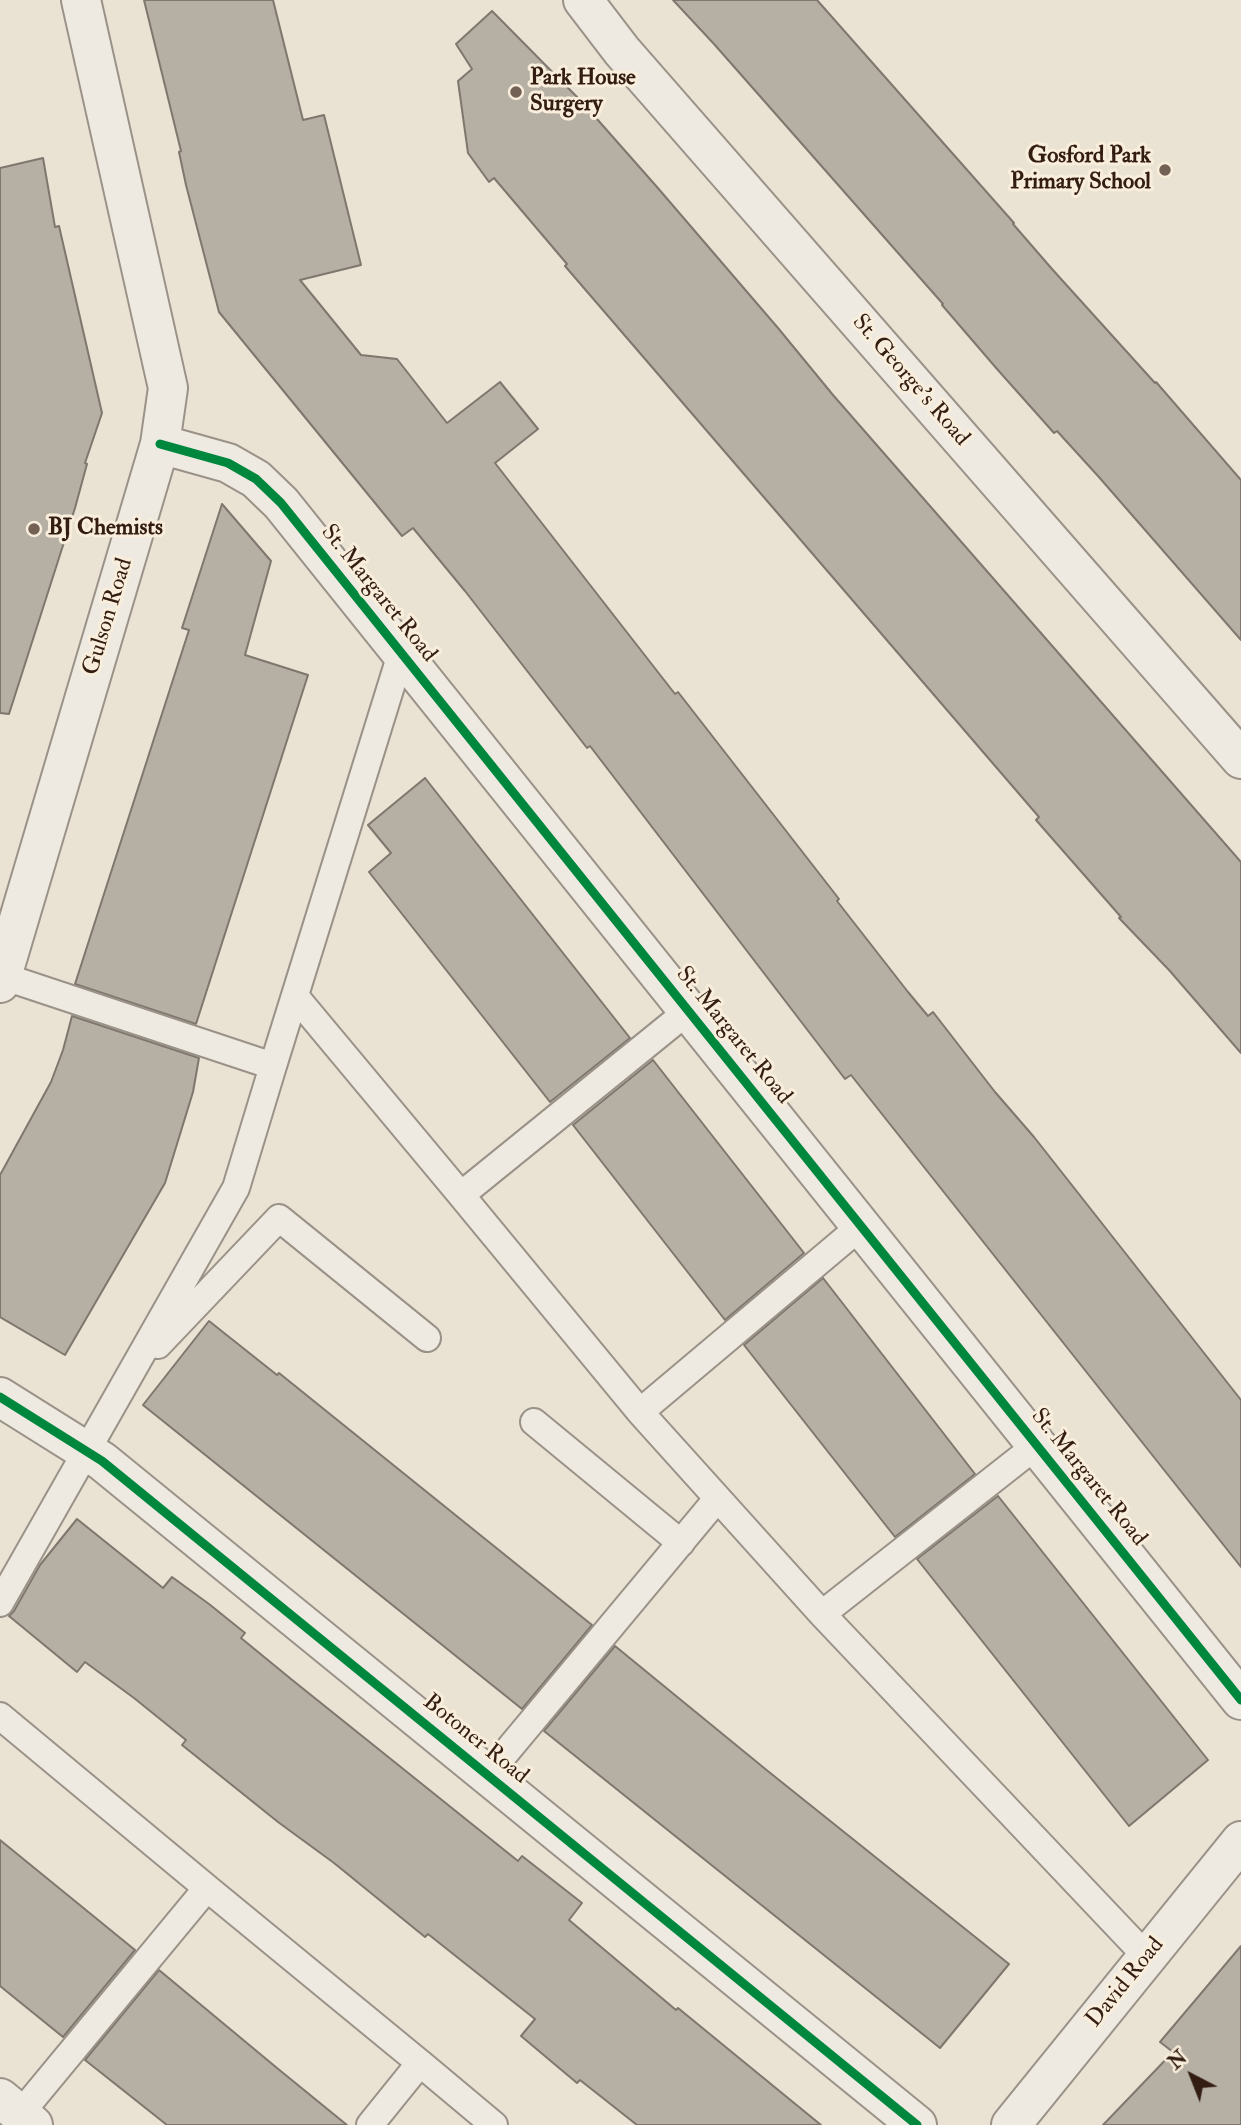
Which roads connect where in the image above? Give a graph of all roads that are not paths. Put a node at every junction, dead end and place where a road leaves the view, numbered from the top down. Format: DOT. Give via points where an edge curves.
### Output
graph roads {
  1 [pos="80,0"];
  2 [pos="583,0"];
  3 [pos="160,444"];
  4 [pos="401,654"];
  5 [pos="1241,759"];
  6 [pos="1,979"];
  7 [pos="295,996"];
  8 [pos="688,1011"];
  9 [pos="273,1066"];
  10 [pos="461,1195"];
  11 [pos="861,1226"];
  12 [pos="427,1338"];
  13 [pos="130,1374"];
  14 [pos="0,1397"];
  15 [pos="640,1412"];
  16 [pos="534,1422"];
  17 [pos="1037,1445"];
  18 [pos="87,1451"];
  19 [pos="717,1499"];
  20 [pos="681,1543"];
  21 [pos="0,1603"];
  22 [pos="822,1614"];
  23 [pos="1241,1700"];
  24 [pos="0,1716"];
  25 [pos="488,1774"];
  26 [pos="1241,1841"];
  27 [pos="207,1888"];
  28 [pos="1147,1957"];
  29 [pos="420,2063"];
  30 [pos="18,2112"];
  31 [pos="370,2125"];
  32 [pos="494,2125"];
  33 [pos="917,2125"];
  34 [pos="1011,2125"];
  1 -- 3 [label="street, Gulson Road" via="168,388"];
  2 -- 5 [label="street, St. George's Road" via="631,61"];
  3 -- 4 [label="street, St. Margaret Road" via="228,463 257,479"];
  3 -- 6 [label="street, Gulson Road"];
  4 -- 7 [label="lane"];
  4 -- 8 [label="street, St. Margaret Road"];
  6 -- 9 [label="lane"];
  7 -- 9 [label="lane"];
  7 -- 10 [label="lane"];
  8 -- 10 [label="lane"];
  8 -- 11 [label="street, St. Margaret Road"];
  9 -- 13 [label="lane" via="236,1188"];
  10 -- 15 [label="lane"];
  11 -- 15 [label="lane"];
  11 -- 17 [label="street, St. Margaret Road"];
  12 -- 13 [label="lane" via="279,1218"];
  13 -- 18 [label="lane"];
  14 -- 18 [label="street, Botoner Road"];
  15 -- 19 [label="lane"];
  16 -- 20 [label="lane"];
  17 -- 22 [label="lane"];
  17 -- 23 [label="street, St. Margaret Road"];
  18 -- 21 [label="lane"];
  18 -- 25 [label="street, Botoner Road"];
  19 -- 20 [label="lane"];
  19 -- 22 [label="lane"];
  20 -- 25 [label="lane"];
  22 -- 28 [label="lane"];
  24 -- 27 [label="lane"];
  25 -- 33 [label="street, Botoner Road"];
  26 -- 28 [label="street, David Road"];
  27 -- 29 [label="lane"];
  27 -- 30 [label="lane"];
  28 -- 34 [label="street, David Road"];
  29 -- 31 [label="lane"];
  29 -- 32 [label="lane"];
}
